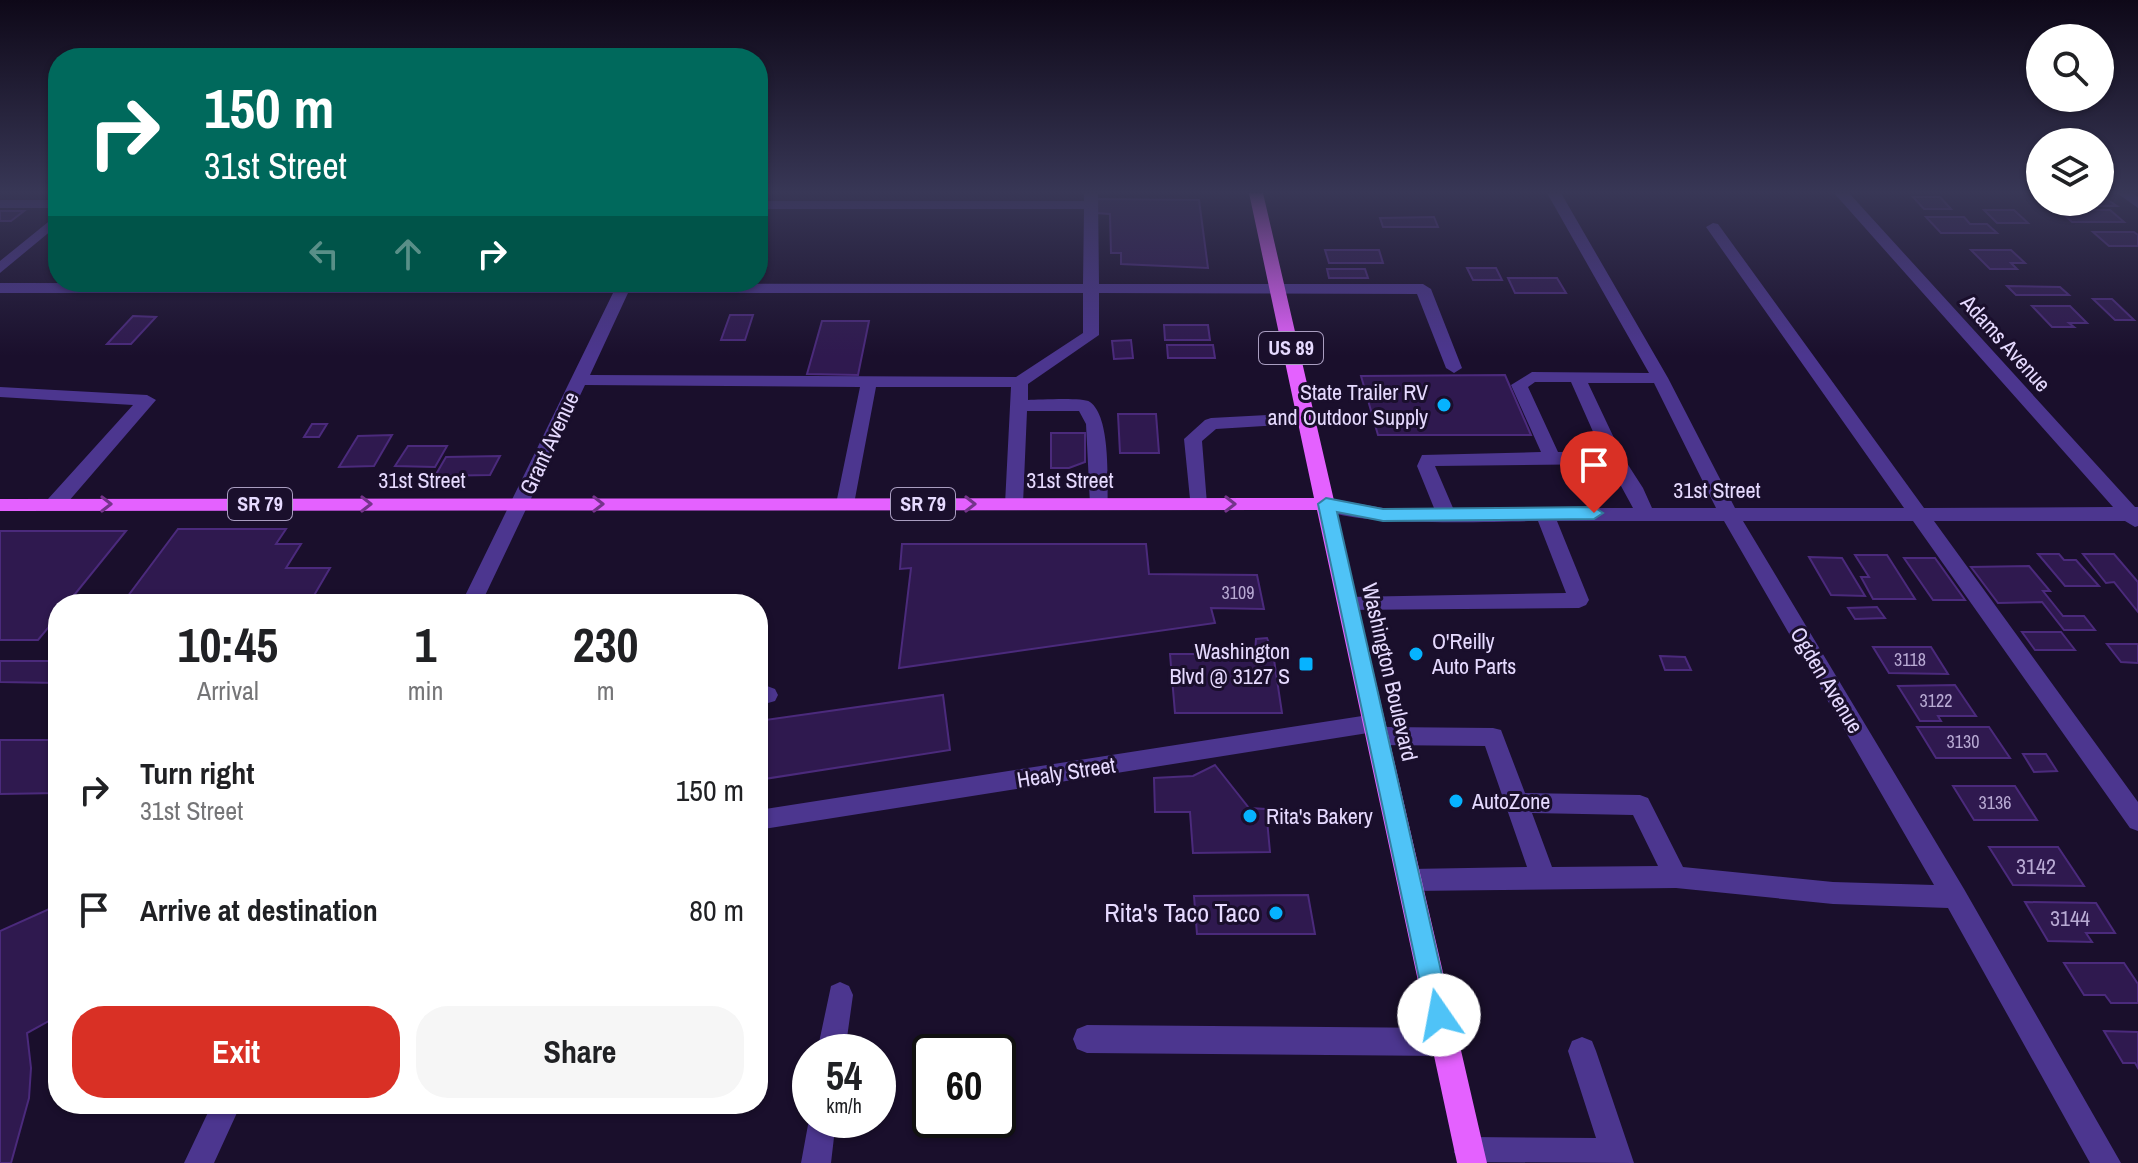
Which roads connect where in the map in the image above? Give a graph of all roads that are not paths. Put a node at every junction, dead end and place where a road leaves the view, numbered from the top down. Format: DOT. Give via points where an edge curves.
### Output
graph roads {
  1 [pos="25,247"];
  2 [pos="1090,247"];
  3 [pos="1269,247"];
  4 [pos="1585,247"];
  5 [pos="1727,247"];
  6 [pos="1890,247"];
  7 [pos="0,269"];
  8 [pos="768,287"];
  9 [pos="0,288"];
  10 [pos="48,288"];
  11 [pos="1090,288"];
  12 [pos="1278,288"];
  13 [pos="621,292"];
  14 [pos="1454,368"];
  15 [pos="1577,377"];
  16 [pos="1660,378"];
  17 [pos="579,380"];
  18 [pos="869,382"];
  19 [pos="1020,382"];
  20 [pos="0,392"];
  21 [pos="1019,405"];
  22 [pos="1307,419"];
  23 [pos="1552,458"];
  24 [pos="1614,458"];
  25 [pos="55,504"];
  26 [pos="520,504"];
  27 [pos="845,504"];
  28 [pos="1014,504"];
  29 [pos="1099,504"];
  30 [pos="1198,504"];
  31 [pos="1326,504"];
  32 [pos="0,505"];
  33 [pos="1544,513"];
  34 [pos="1730,513"];
  35 [pos="1645,514"];
  36 [pos="1917,514"];
  37 [pos="1446,515"];
  38 [pos="2135,517"];
  39 [pos="476,594"];
  40 [pos="1348,605"];
  41 [pos="1376,730"];
  42 [pos="1517,803"];
  43 [pos="768,819"];
  44 [pos="2138,821"];
  45 [pos="1676,877"];
  46 [pos="1543,878"];
  47 [pos="1409,880"];
  48 [pos="1955,897"];
  49 [pos="840,995"];
  50 [pos="834,1034"];
  51 [pos="1087,1039"];
  52 [pos="1445,1042"];
  53 [pos="1582,1051"];
  54 [pos="222,1114"];
  55 [pos="819,1138"];
  56 [pos="1470,1158"];
  57 [pos="1617,1158"];
  58 [pos="199,1163"];
  59 [pos="816,1163"];
  60 [pos="2106,1163"];
  1 -- 7 [label="street"];
  2 -- 11 [label="street"];
  3 -- 12 [label="main road, Washington Boulevard / US 89"];
  4 -- 16 [label="street, Ogden Avenue"];
  5 -- 36 [label="street"];
  6 -- 38 [label="street, Adams Avenue"];
  8 -- 11 [label="street"];
  9 -- 10 [label="street"];
  11 -- 12 [label="street"];
  11 -- 19 [label="street" via="1091,335"];
  12 -- 14 [label="street" via="1423,289"];
  12 -- 22 [label="main road, Washington Boulevard / US 89"];
  13 -- 17 [label="street, Grant Avenue"];
  15 -- 16 [label="street"];
  15 -- 23 [label="street" via="1532,377 1519,385"];
  15 -- 24 [label="street"];
  16 -- 34 [label="street, Ogden Avenue"];
  17 -- 18 [label="street"];
  17 -- 26 [label="street, Grant Avenue"];
  18 -- 19 [label="street"];
  18 -- 27 [label="street"];
  19 -- 21 [label="street"];
  20 -- 25 [label="street" via="147,400"];
  21 -- 28 [label="street"];
  21 -- 29 [label="street" via="1084,406 1095,424"];
  22 -- 30 [label="street" via="1211,424 1193,439"];
  22 -- 31 [label="main road, Washington Boulevard / US 89"];
  23 -- 24 [label="street"];
  23 -- 37 [label="street" via="1428,459 1426,466"];
  24 -- 35 [label="street"];
  25 -- 26 [label="main road, 31st Street / SR 79, one-way"];
  25 -- 32 [label="main road, 31st Street / SR 79"];
  26 -- 27 [label="main road, 31st Street / SR 79, one-way"];
  26 -- 39 [label="street, Grant Avenue"];
  27 -- 28 [label="main road, 31st Street / SR 79, one-way"];
  28 -- 29 [label="main road, 31st Street / SR 79"];
  29 -- 30 [label="main road, 31st Street / SR 79"];
  30 -- 31 [label="main road, 31st Street / SR 79, one-way"];
  31 -- 37 [label="street, 31st Street" via="1383,515"];
  31 -- 40 [label="main road, Washington Boulevard / US 89"];
  33 -- 35 [label="street, 31st Street"];
  33 -- 37 [label="street, 31st Street"];
  33 -- 40 [label="street" via="1579,600"];
  34 -- 35 [label="street, 31st Street"];
  34 -- 36 [label="street, 31st Street"];
  34 -- 48 [label="street, Ogden Avenue"];
  36 -- 38 [label="street, 31st Street"];
  36 -- 44 [label="street"];
  40 -- 41 [label="main road, Washington Boulevard / US 89"];
  41 -- 42 [label="street, Healy Street" via="1493,737"];
  41 -- 43 [label="street, Healy Street"];
  41 -- 47 [label="main road, Washington Boulevard / US 89"];
  42 -- 45 [label="street" via="1640,805"];
  42 -- 46 [label="street"];
  45 -- 46 [label="street"];
  45 -- 48 [label="street" via="1833,893"];
  46 -- 47 [label="street"];
  47 -- 52 [label="main road, Washington Boulevard / US 89"];
  48 -- 60 [label="street, Ogden Avenue"];
  49 -- 50 [label="street"];
  51 -- 52 [label="street"];
  52 -- 56 [label="main road, Washington Boulevard / US 89"];
  53 -- 57 [label="street"];
  54 -- 58 [label="street"];
  55 -- 59 [label="street"];
  56 -- 57 [label="street"];
}
